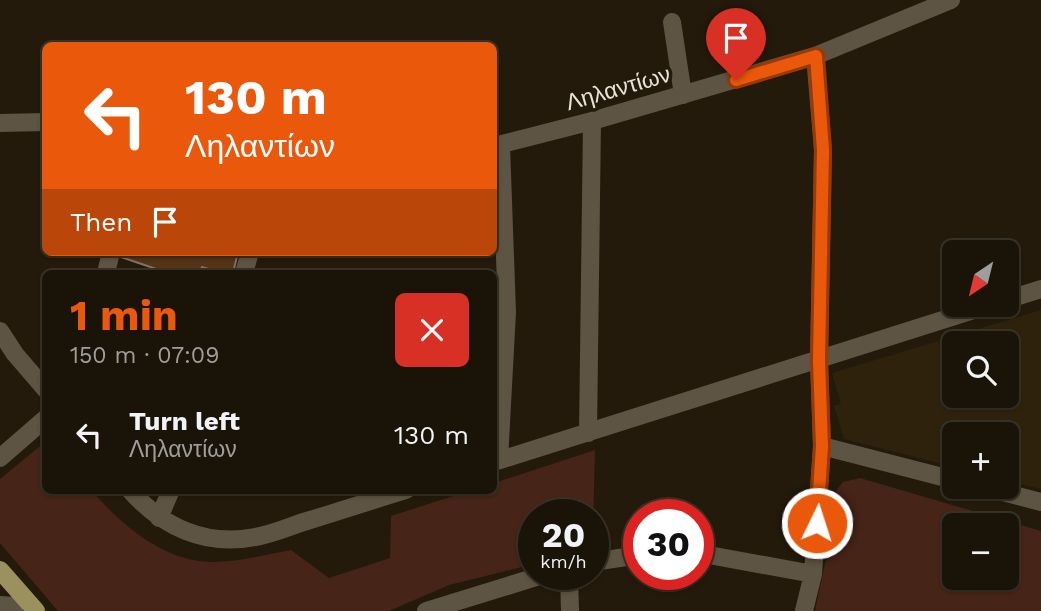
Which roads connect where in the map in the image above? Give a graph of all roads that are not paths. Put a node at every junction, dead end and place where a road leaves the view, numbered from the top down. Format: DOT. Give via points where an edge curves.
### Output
graph roads {
  1 [pos="951,0"];
  2 [pos="672,22"];
  3 [pos="816,56"];
  4 [pos="682,95"];
  5 [pos="592,121"];
  6 [pos="0,122"];
  7 [pos="42,122"];
  8 [pos="497,146"];
  9 [pos="1041,289"];
  10 [pos="1019,296"];
  11 [pos="953,317"];
  12 [pos="0,331"];
  13 [pos="819,360"];
  14 [pos="42,385"];
  15 [pos="42,421"];
  16 [pos="588,433"];
  17 [pos="822,446"];
  18 [pos="497,447"];
  19 [pos="0,458"];
  20 [pos="497,461"];
  21 [pos="942,477"];
  22 [pos="134,494"];
  23 [pos="169,494"];
  24 [pos="381,494"];
  25 [pos="1019,496"];
  26 [pos="1041,502"];
  27 [pos="159,518"];
  28 [pos="714,556"];
  29 [pos="0,570"];
  30 [pos="813,574"];
  31 [pos="518,583"];
  32 [pos="569,590"];
  33 [pos="36,611"];
  34 [pos="425,611"];
  35 [pos="570,611"];
  36 [pos="804,611"];
  1 -- 3 [label="street, Ληλαντίων"];
  2 -- 4 [label="street"];
  3 -- 4 [label="street, Ληλαντίων"];
  3 -- 13 [label="street" via="823,150"];
  4 -- 5 [label="street, Ληλαντίων"];
  5 -- 8 [label="street, Ληλαντίων"];
  5 -- 16 [label="street"];
  6 -- 7 [label="street"];
  8 -- 18 [label="street" via="507,312"];
  9 -- 10 [label="street"];
  11 -- 13 [label="street"];
  12 -- 14 [label="street"];
  13 -- 16 [label="street"];
  13 -- 17 [label="street"];
  15 -- 19 [label="street"];
  16 -- 20 [label="street"];
  17 -- 21 [label="street"];
  17 -- 30 [label="street"];
  22 -- 27 [label="street"];
  23 -- 27 [label="street"];
  24 -- 27 [label="street" via="243,539 196,535"];
  25 -- 26 [label="street"];
  28 -- 30 [label="street"];
  29 -- 33 [label="main road"];
  30 -- 36 [label="street"];
  31 -- 34 [label="street"];
  32 -- 35 [label="street"];
}
